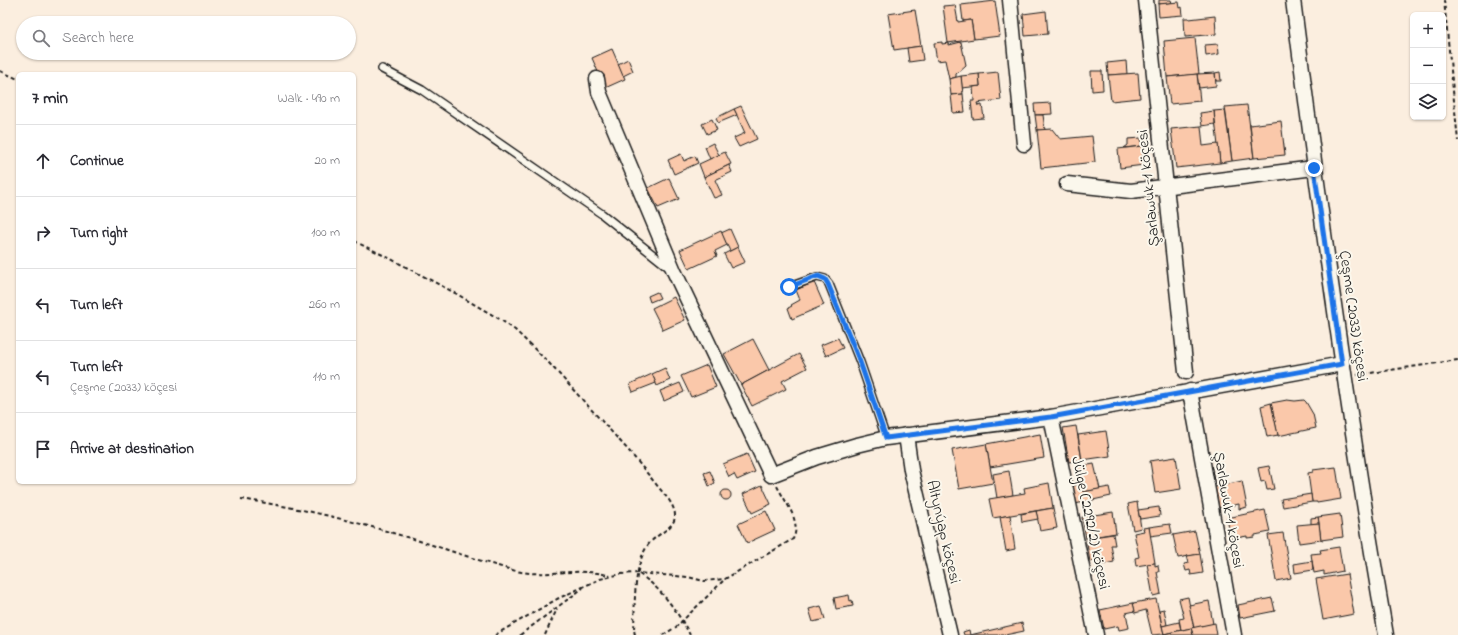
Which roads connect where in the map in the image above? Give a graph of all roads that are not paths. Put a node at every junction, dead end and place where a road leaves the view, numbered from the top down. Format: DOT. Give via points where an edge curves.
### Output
graph roads {
  1 [pos="1010,0"];
  2 [pos="1146,0"];
  3 [pos="1293,0"];
  4 [pos="382,69"];
  5 [pos="597,79"];
  6 [pos="1024,144"];
  7 [pos="1314,168"];
  8 [pos="1067,184"];
  9 [pos="1167,188"];
  10 [pos="674,271"];
  11 [pos="789,287"];
  12 [pos="1342,364"];
  13 [pos="1186,372"];
  14 [pos="1190,391"];
  15 [pos="1051,417"];
  16 [pos="906,435"];
  17 [pos="886,438"];
  18 [pos="950,635"];
  19 [pos="1096,635"];
  20 [pos="1234,635"];
  21 [pos="1386,635"];
  1 -- 6 [label="street"];
  2 -- 9 [label="street, Şarlawuk-1 köçesi"];
  3 -- 7 [label="street, Çeşme (2033) köçesi"];
  4 -- 10 [label="lane" via="422,90 602,214"];
  5 -- 10 [label="street" via="599,92"];
  7 -- 9 [label="street"];
  7 -- 12 [label="street, Çeşme (2033) köçesi"];
  8 -- 9 [label="street" via="1131,191"];
  9 -- 13 [label="street, Şarlawuk-1 köçesi"];
  10 -- 17 [label="street" via="771,475 817,457"];
  11 -- 17 [label="lane" via="818,276 825,279 860,362"];
  12 -- 14 [label="street"];
  12 -- 21 [label="street, Çeşme (2033) köçesi"];
  14 -- 15 [label="street"];
  14 -- 20 [label="street, Şarlawuk-1 köçesi"];
  15 -- 16 [label="street"];
  15 -- 19 [label="street, Jülge (2292/2) köçesi"];
  16 -- 17 [label="street"];
  16 -- 18 [label="street, Altynýap köçesi"];
}
